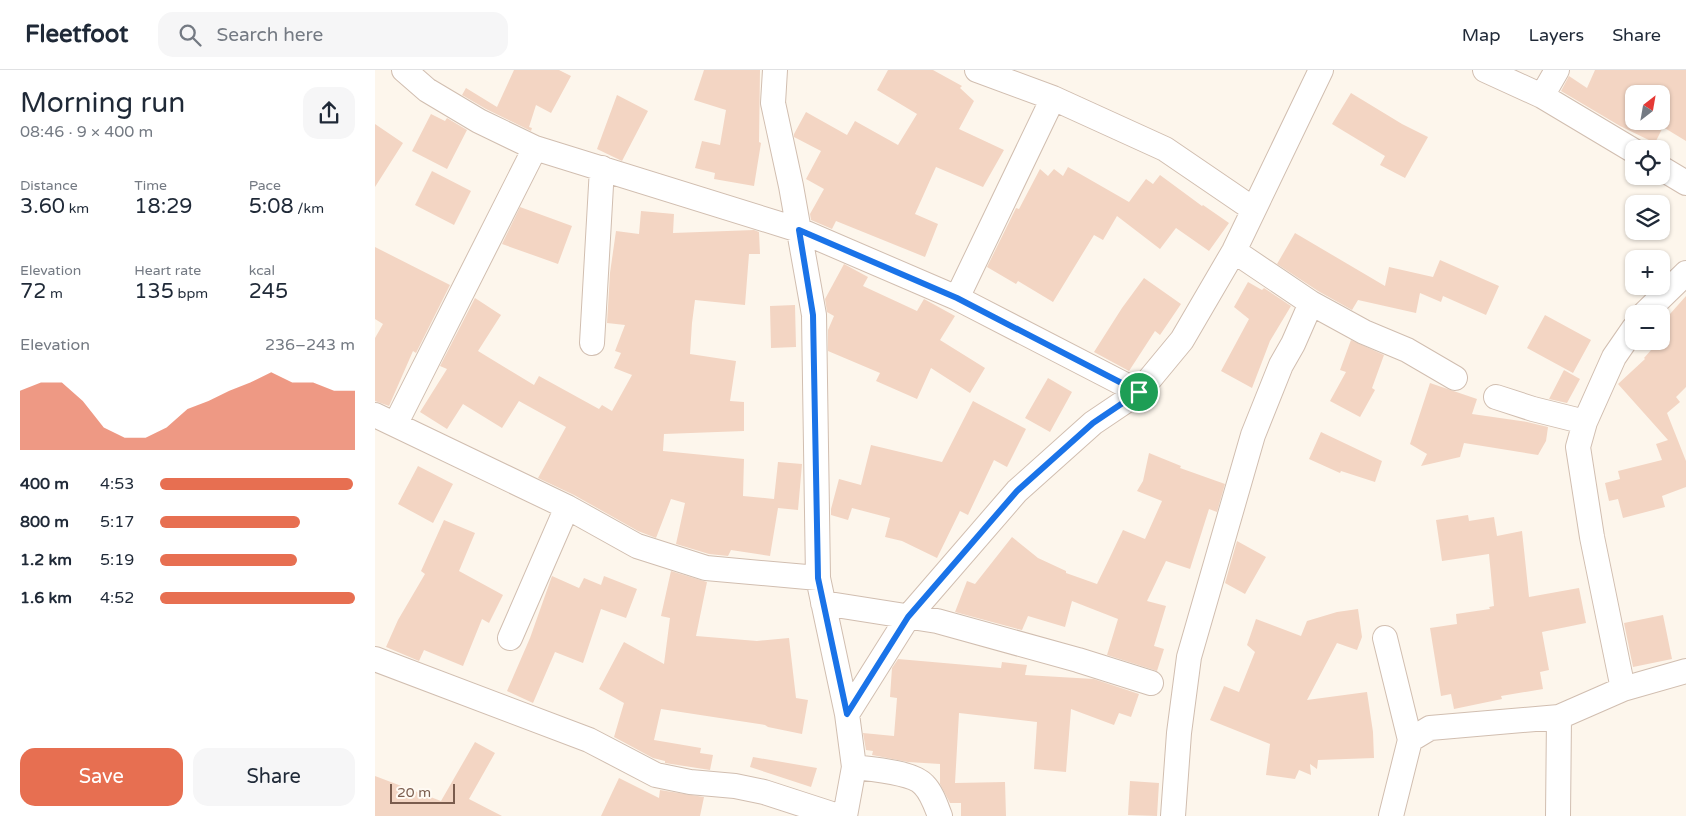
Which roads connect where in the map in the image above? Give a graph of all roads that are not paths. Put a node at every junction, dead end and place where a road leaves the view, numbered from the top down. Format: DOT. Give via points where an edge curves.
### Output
graph roads {
  1 [pos="404,70"];
  2 [pos="775,70"];
  3 [pos="977,70"];
  4 [pos="1321,70"];
  5 [pos="1485,70"];
  6 [pos="1557,70"];
  7 [pos="1542,96"];
  8 [pos="1053,98"];
  9 [pos="1625,146"];
  10 [pos="535,148"];
  11 [pos="602,168"];
  12 [pos="1670,173"];
  13 [pos="1686,183"];
  14 [pos="1253,209"];
  15 [pos="799,230"];
  16 [pos="1234,251"];
  17 [pos="1686,273"];
  18 [pos="957,298"];
  19 [pos="1311,303"];
  20 [pos="1653,305"];
  21 [pos="1625,341"];
  22 [pos="592,343"];
  23 [pos="1455,378"];
  24 [pos="1139,392"];
  25 [pos="1496,397"];
  26 [pos="385,419"];
  27 [pos="1585,422"];
  28 [pos="567,507"];
  29 [pos="818,578"];
  30 [pos="823,603"];
  31 [pos="908,617"];
  32 [pos="510,638"];
  33 [pos="1385,638"];
  34 [pos="375,659"];
  35 [pos="1686,671"];
  36 [pos="1151,683"];
  37 [pos="1623,689"];
  38 [pos="847,714"];
  39 [pos="1559,717"];
  40 [pos="1410,740"];
  41 [pos="854,767"];
  42 [pos="838,816"];
  43 [pos="845,816"];
  44 [pos="940,816"];
  45 [pos="1173,816"];
  46 [pos="1391,816"];
  47 [pos="1558,816"];
  1 -- 10 [label="street" via="427,90 472,117"];
  2 -- 15 [label="street" via="773,103"];
  3 -- 8 [label="street"];
  4 -- 14 [label="street"];
  5 -- 7 [label="street"];
  6 -- 7 [label="street"];
  7 -- 9 [label="street"];
  8 -- 14 [label="street" via="1165,149"];
  8 -- 18 [label="street"];
  10 -- 11 [label="street"];
  10 -- 26 [label="street"];
  11 -- 15 [label="street"];
  11 -- 22 [label="street"];
  12 -- 13 [label="street"];
  14 -- 16 [label="street"];
  15 -- 18 [label="street"];
  15 -- 29 [label="street" via="813,315"];
  16 -- 19 [label="street"];
  16 -- 24 [label="street" via="1181,340"];
  17 -- 20 [label="street"];
  18 -- 24 [label="street"];
  19 -- 23 [label="street" via="1407,350"];
  19 -- 45 [label="street" via="1281,365 1253,435 1189,657"];
  21 -- 27 [label="street" via="1614,357"];
  24 -- 31 [label="street" via="1093,423 1017,491"];
  25 -- 27 [label="street"];
  26 -- 28 [label="street"];
  27 -- 37 [label="street" via="1578,447"];
  28 -- 29 [label="street" via="637,546 706,568"];
  28 -- 32 [label="street"];
  29 -- 30 [label="street"];
  30 -- 31 [label="street"];
  30 -- 38 [label="street"];
  31 -- 36 [label="street" via="937,621"];
  31 -- 38 [label="street"];
  33 -- 40 [label="street"];
  34 -- 42 [label="street" via="589,740 656,775 764,792"];
  35 -- 37 [label="street"];
  37 -- 39 [label="street"];
  38 -- 41 [label="street"];
  39 -- 40 [label="street" via="1430,728"];
  39 -- 47 [label="street"];
  40 -- 46 [label="street"];
  41 -- 43 [label="street"];
  41 -- 44 [label="street" via="897,772 924,783"];
}
